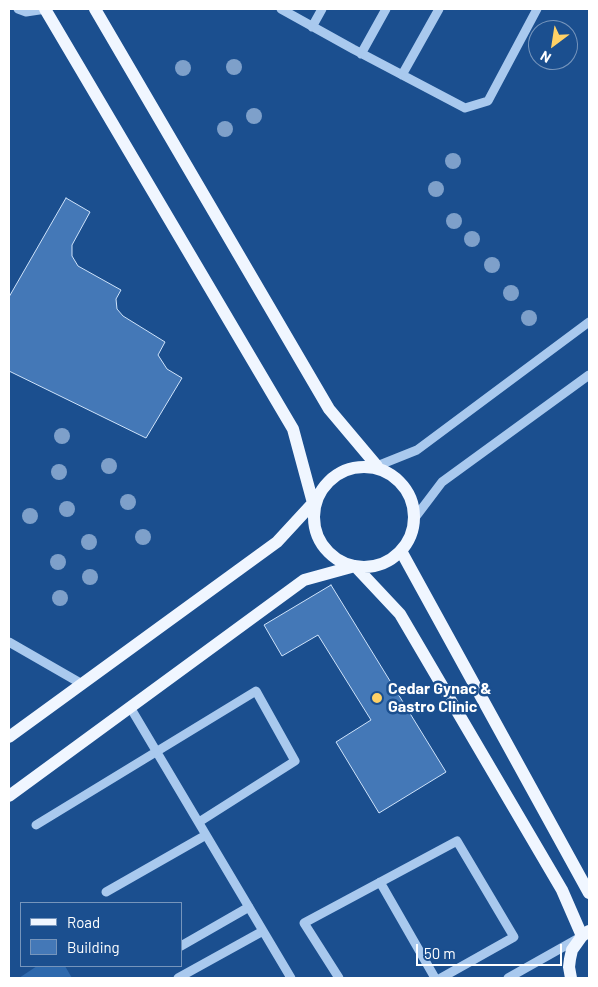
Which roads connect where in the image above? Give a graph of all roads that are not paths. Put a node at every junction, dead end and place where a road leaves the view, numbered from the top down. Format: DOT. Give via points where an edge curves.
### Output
graph roads {
  1 [pos="18,9"];
  2 [pos="45,9"];
  3 [pos="95,9"];
  4 [pos="281,9"];
  5 [pos="322,9"];
  6 [pos="386,9"];
  7 [pos="439,9"];
  8 [pos="537,9"];
  9 [pos="312,26"];
  10 [pos="361,54"];
  11 [pos="402,75"];
  12 [pos="589,322"];
  13 [pos="589,375"];
  14 [pos="377,466"];
  15 [pos="313,503"];
  16 [pos="414,519"];
  17 [pos="401,551"];
  18 [pos="355,566"];
  19 [pos="9,642"];
  20 [pos="82,684"];
  21 [pos="130,707"];
  22 [pos="9,736"];
  23 [pos="157,752"];
  24 [pos="9,796"];
  25 [pos="199,822"];
  26 [pos="36,825"];
  27 [pos="206,835"];
  28 [pos="380,882"];
  29 [pos="106,892"];
  30 [pos="589,893"];
  31 [pos="249,907"];
  32 [pos="263,931"];
  33 [pos="586,933"];
  34 [pos="182,945"];
  35 [pos="178,978"];
  36 [pos="291,978"];
  37 [pos="339,978"];
  38 [pos="435,978"];
  39 [pos="441,978"];
  40 [pos="508,978"];
  41 [pos="571,978"];
  1 -- 2 [label="street" via="26,12"];
  2 -- 15 [label="main road" via="293,429"];
  3 -- 14 [label="main road" via="329,409"];
  4 -- 9 [label="street"];
  5 -- 9 [label="street"];
  6 -- 10 [label="street"];
  7 -- 11 [label="street"];
  8 -- 11 [label="street" via="488,101 465,108"];
  9 -- 10 [label="street"];
  10 -- 11 [label="street"];
  12 -- 14 [label="street" via="416,450"];
  13 -- 16 [label="street" via="442,482"];
  14 -- 15 [label="main road" via="346,469 332,477"];
  14 -- 16 [label="main road" via="404,487 412,502"];
  15 -- 18 [label="main road" via="317,536 325,550 338,560"];
  15 -- 20 [label="main road" via="277,542"];
  16 -- 17 [label="main road" via="410,536"];
  17 -- 18 [label="main road" via="372,567"];
  17 -- 30 [label="main road"];
  18 -- 21 [label="main road" via="304,580"];
  18 -- 33 [label="main road" via="400,614"];
  19 -- 20 [label="street"];
  20 -- 22 [label="main road"];
  21 -- 23 [label="street"];
  21 -- 24 [label="main road"];
  23 -- 25 [label="street"];
  23 -- 25 [label="street" via="256,690 295,762"];
  23 -- 26 [label="street"];
  25 -- 27 [label="street"];
  27 -- 29 [label="street"];
  27 -- 31 [label="street"];
  28 -- 37 [label="street" via="304,922"];
  28 -- 38 [label="street"];
  28 -- 39 [label="street" via="457,841 514,937"];
  31 -- 32 [label="street"];
  31 -- 34 [label="street"];
  32 -- 35 [label="street"];
  32 -- 36 [label="street"];
  33 -- 40 [label="street"];
  33 -- 41 [label="main road" via="572,950"];
}
